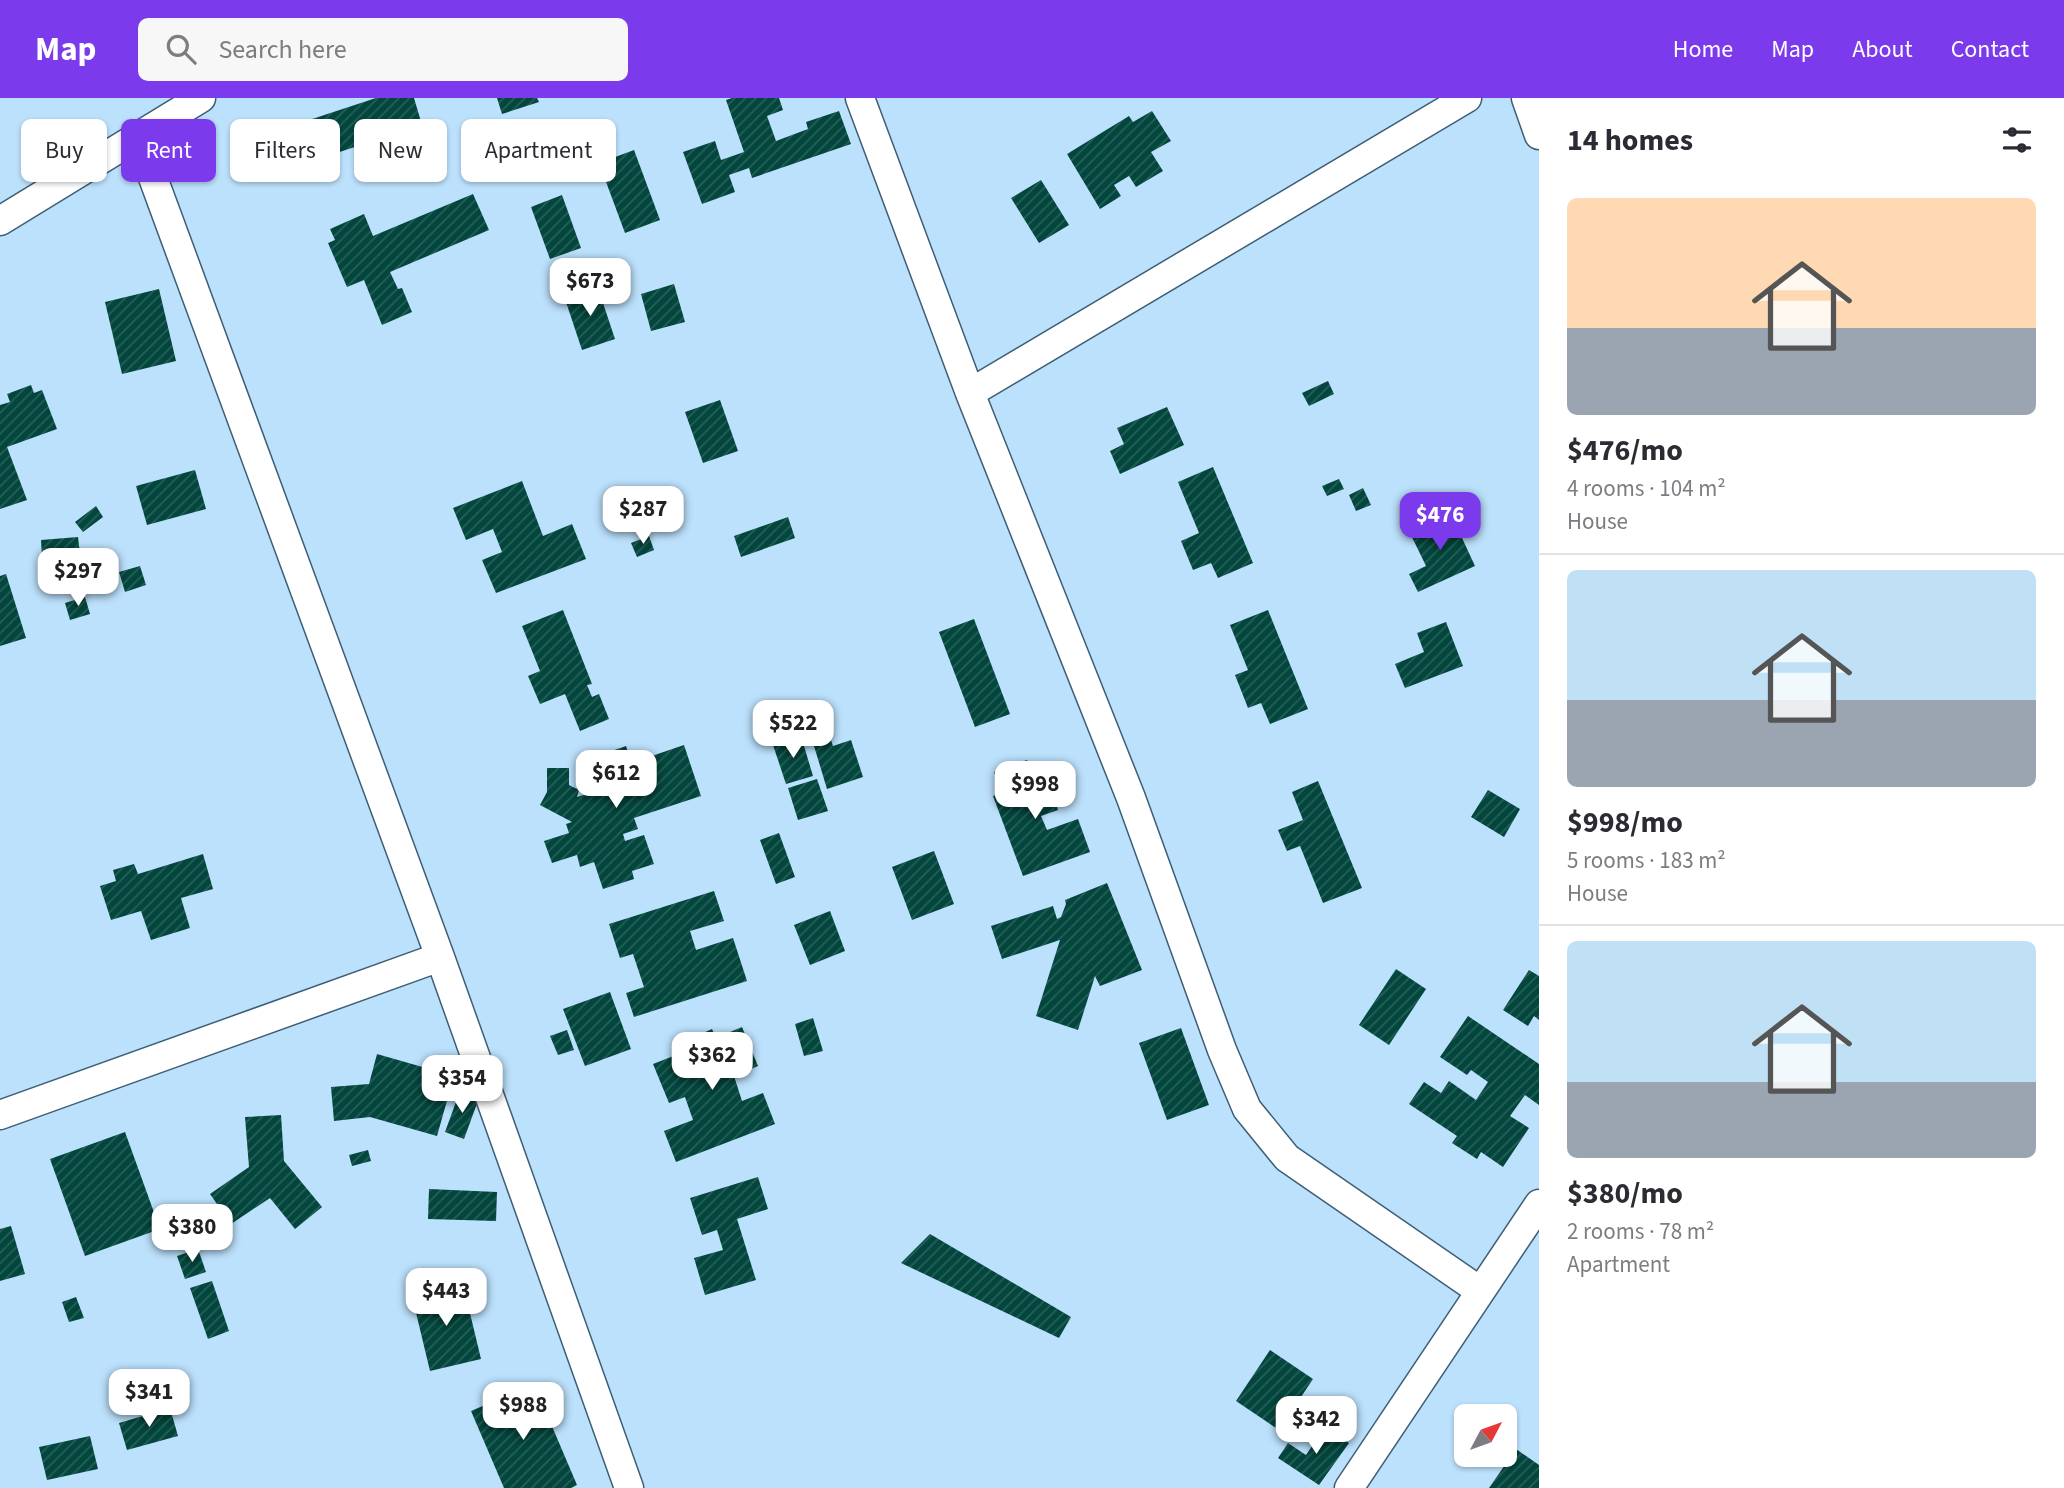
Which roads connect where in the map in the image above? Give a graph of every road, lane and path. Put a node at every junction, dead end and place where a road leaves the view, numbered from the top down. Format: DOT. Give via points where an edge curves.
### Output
graph roads {
  1 [pos="201,98"];
  2 [pos="860,98"];
  3 [pos="1467,98"];
  4 [pos="1526,98"];
  5 [pos="167,119"];
  6 [pos="1539,135"];
  7 [pos="121,147"];
  8 [pos="155,182"];
  9 [pos="0,220"];
  10 [pos="970,393"];
  11 [pos="440,957"];
  12 [pos="0,1115"];
  13 [pos="1539,1204"];
  14 [pos="1480,1291"];
  15 [pos="629,1488"];
  16 [pos="1349,1488"];
  1 -- 5 [label="street"];
  2 -- 10 [label="street"];
  3 -- 10 [label="street"];
  4 -- 6 [label="street"];
  7 -- 9 [label="street"];
  8 -- 11 [label="street"];
  10 -- 14 [label="street" via="1131,798 1247,1109 1287,1158"];
  11 -- 12 [label="street"];
  11 -- 15 [label="street"];
  13 -- 14 [label="street"];
  14 -- 16 [label="street"];
}
